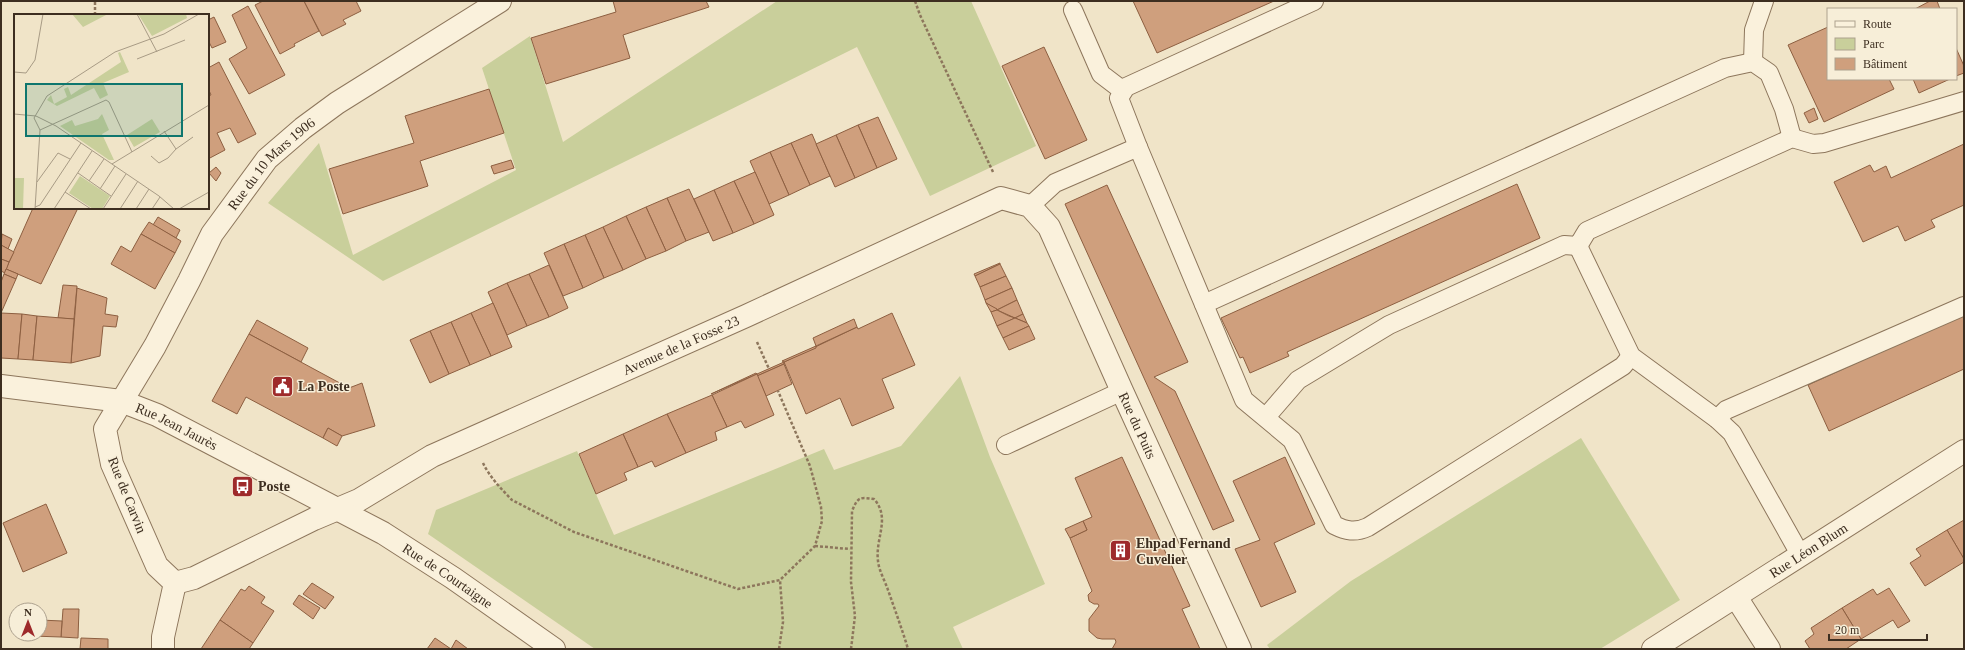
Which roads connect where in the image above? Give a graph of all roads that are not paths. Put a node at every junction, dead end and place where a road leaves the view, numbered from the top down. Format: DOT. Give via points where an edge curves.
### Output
graph roads {
  1 [pos="500,1"];
  2 [pos="1314,1"];
  3 [pos="1764,1"];
  4 [pos="1073,10"];
  5 [pos="1753,62"];
  6 [pos="1122,90"];
  7 [pos="1964,101"];
  8 [pos="1792,138"];
  9 [pos="1138,147"];
  10 [pos="1030,206"];
  11 [pos="1578,246"];
  12 [pos="1204,304"];
  13 [pos="1964,306"];
  14 [pos="1631,356"];
  15 [pos="1,386"];
  16 [pos="1122,391"];
  17 [pos="121,401"];
  18 [pos="1266,418"];
  19 [pos="1717,419"];
  20 [pos="1006,445"];
  21 [pos="1964,451"];
  22 [pos="337,510"];
  23 [pos="1801,556"];
  24 [pos="176,583"];
  25 [pos="1736,597"];
  26 [pos="163,649"];
  27 [pos="554,649"];
  28 [pos="1240,649"];
  29 [pos="1653,649"];
  30 [pos="1769,649"];
  1 -- 17 [label="street, Rue du 10 Mars 1906" via="337,103 267,159 212,234 155,346"];
  2 -- 6 [label="lane"];
  3 -- 5 [label="lane" via="1754,30"];
  4 -- 6 [label="lane" via="1101,74"];
  5 -- 8 [label="lane" via="1769,73 1784,109"];
  5 -- 12 [label="lane" via="1725,68"];
  6 -- 9 [label="lane" via="1119,98"];
  7 -- 8 [label="lane" via="1824,143 1813,144"];
  8 -- 11 [label="lane" via="1587,231"];
  9 -- 10 [label="lane" via="1055,183"];
  9 -- 12 [label="lane"];
  10 -- 16 [label="street, Rue du Puits" via="1049,227"];
  10 -- 22 [label="street, Avenue de la Fosse 23" via="1001,198 746,316 471,438 416,464 359,500"];
  11 -- 14 [label="lane"];
  11 -- 18 [label="lane" via="1564,245 1389,325 1298,380"];
  12 -- 18 [label="lane" via="1244,400"];
  13 -- 19 [label="lane" via="1726,410"];
  14 -- 18 [label="lane" via="1623,366 1359,531 1344,530 1334,525 1292,440"];
  14 -- 19 [label="lane"];
  15 -- 17 [label="street, Rue Jean Jaurès"];
  16 -- 20 [label="lane"];
  16 -- 28 [label="street, Rue du Puits"];
  17 -- 22 [label="street, Rue Jean Jaurès" via="157,415"];
  17 -- 24 [label="street, Rue de Carvin" via="105,429 112,464 157,566"];
  19 -- 23 [label="lane" via="1732,433"];
  21 -- 23 [label="street, Rue Léon Blum"];
  22 -- 24 [label="street" via="194,578"];
  22 -- 27 [label="street, Rue de Courtaigne" via="383,532"];
  23 -- 25 [label="street, Rue Léon Blum"];
  24 -- 26 [label="street" via="163,637"];
  25 -- 29 [label="street, Rue Léon Blum"];
  25 -- 30 [label="street"];
}
